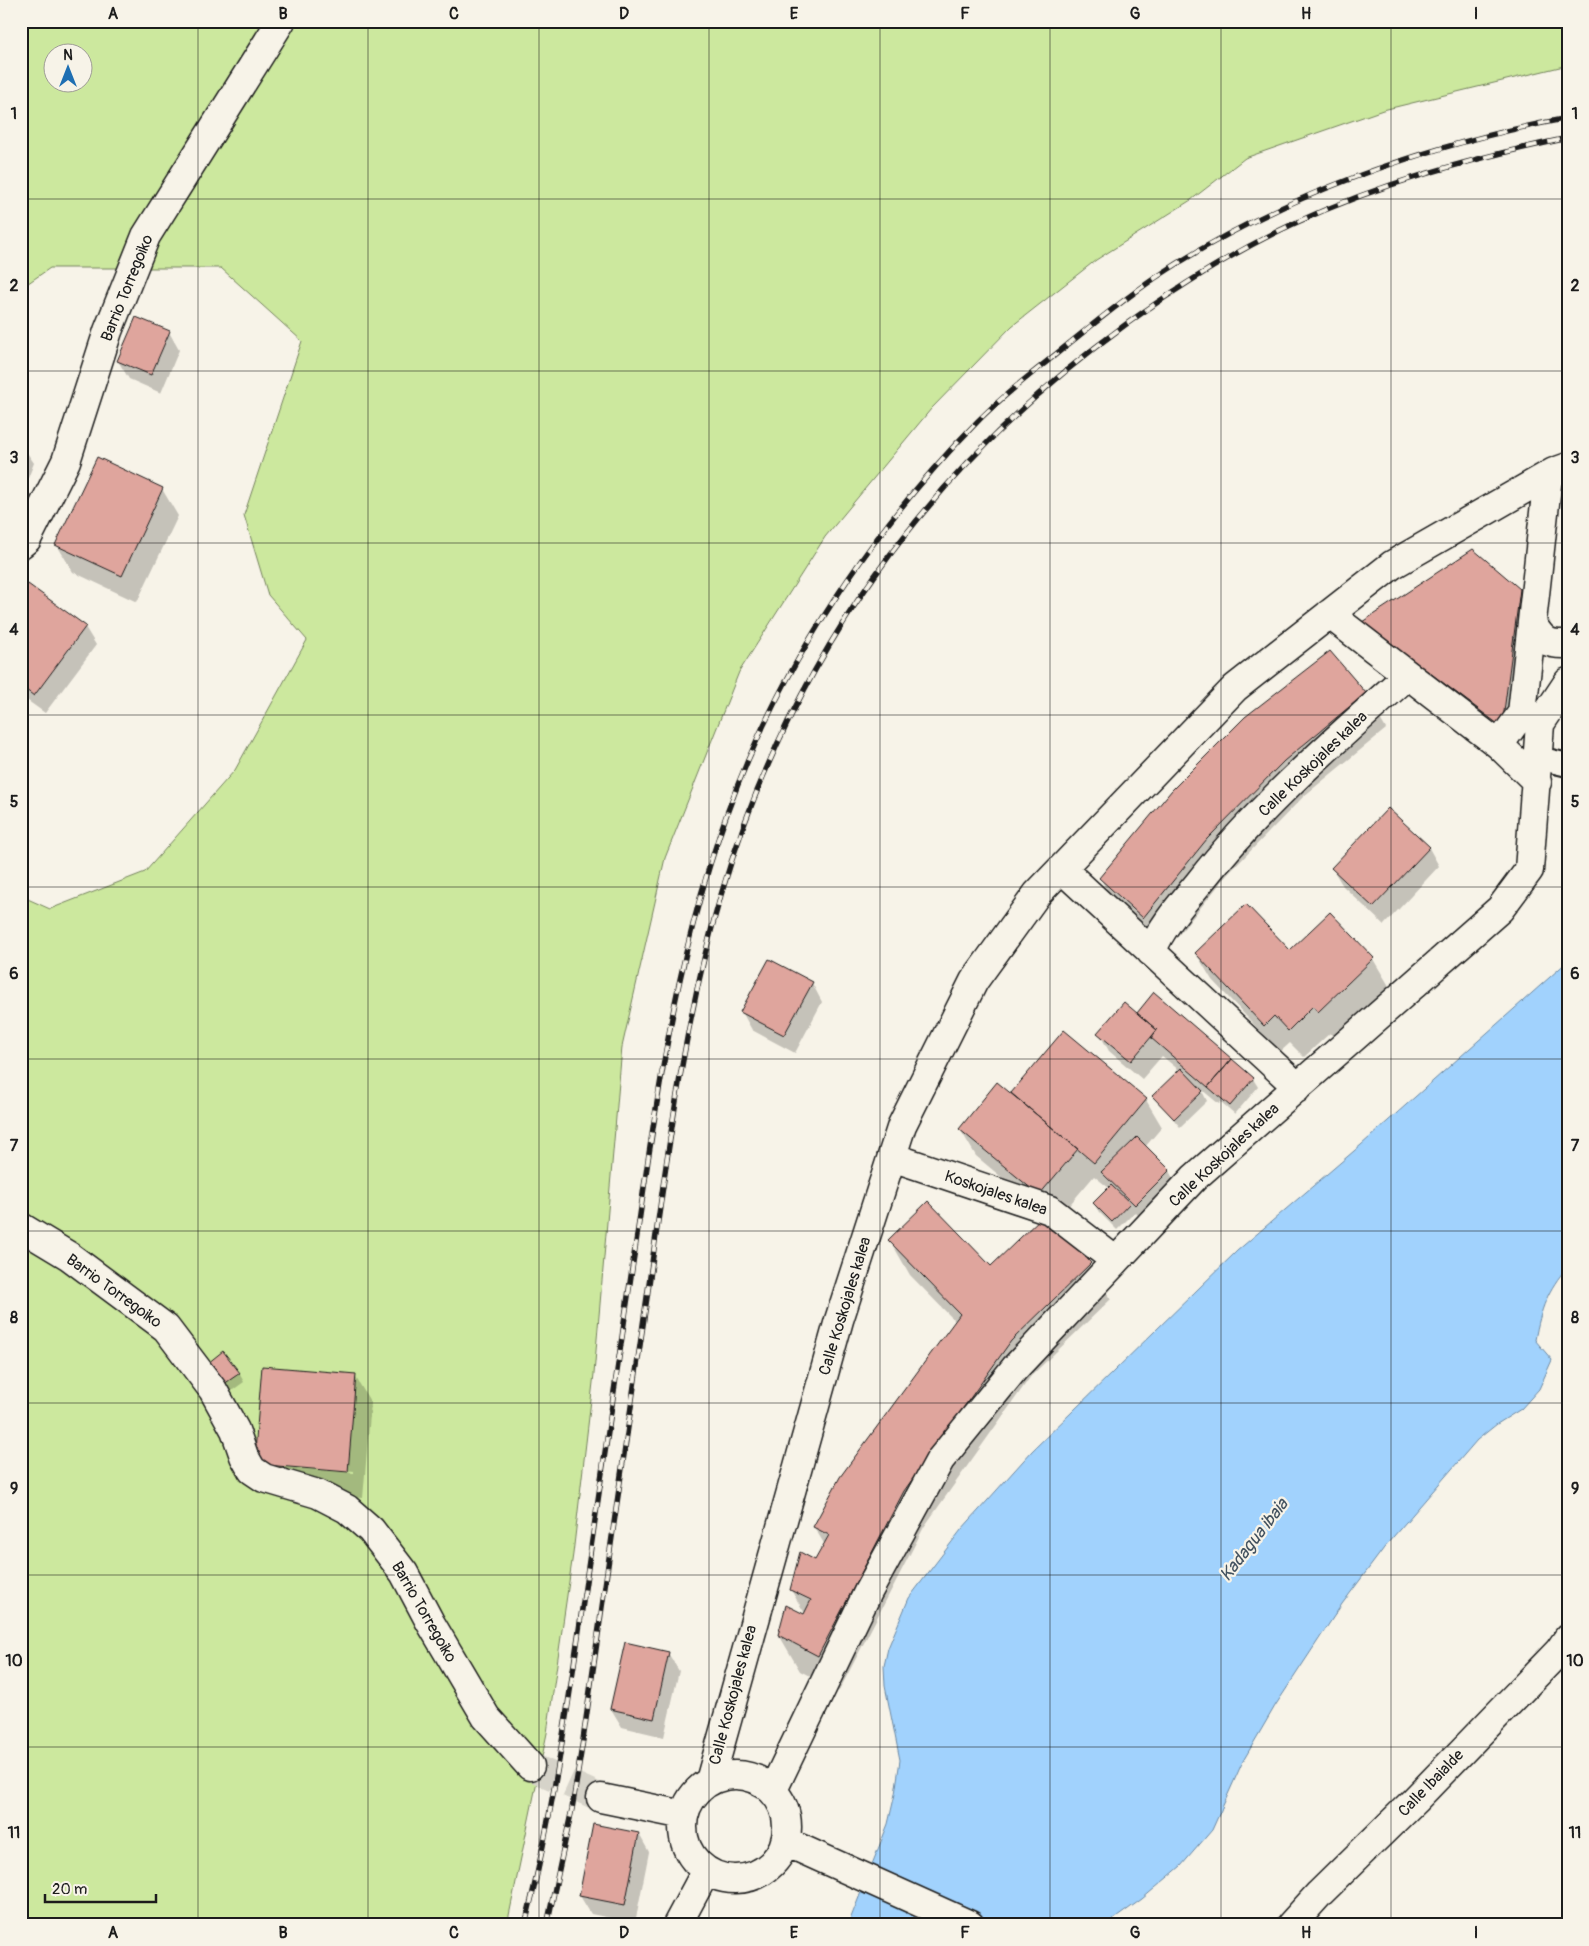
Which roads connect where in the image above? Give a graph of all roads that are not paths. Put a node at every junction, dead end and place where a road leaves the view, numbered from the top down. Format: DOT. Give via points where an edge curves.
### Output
graph roads {
  1 [pos="281,21"];
  2 [pos="1558,472"];
  3 [pos="21,544"];
  4 [pos="1329,614"];
  5 [pos="1532,624"];
  6 [pos="1568,644"];
  7 [pos="1408,675"];
  8 [pos="1568,682"];
  9 [pos="1499,745"];
  10 [pos="1568,765"];
  11 [pos="1538,770"];
  12 [pos="1062,869"];
  13 [pos="1151,952"];
  14 [pos="1296,1089"];
  15 [pos="892,1157"];
  16 [pos="21,1227"];
  17 [pos="1116,1261"];
  18 [pos="1568,1638"];
  19 [pos="530,1766"];
  20 [pos="710,1781"];
  21 [pos="772,1790"];
  22 [pos="601,1798"];
  23 [pos="684,1815"];
  24 [pos="786,1842"];
  25 [pos="706,1871"];
  26 [pos="677,1925"];
  27 [pos="970,1925"];
  28 [pos="1292,1925"];
  1 -- 3 [label="street, Barrio Torregoiko" via="146,236 108,331 66,461 27,539"];
  2 -- 4 [label="street, Calle Koskojales kalea" via="1392,565"];
  2 -- 5 [label="street, Calle Koskojales kalea"];
  4 -- 7 [label="street"];
  4 -- 12 [label="street, Calle Koskojales kalea" via="1234,688"];
  5 -- 6 [label="street" via="1543,640 1556,645"];
  5 -- 9 [label="street, Calle Koskojales kalea" via="1522,713"];
  7 -- 9 [label="street"];
  7 -- 13 [label="street, Calle Koskojales kalea" via="1298,774 1222,854 1165,925"];
  8 -- 11 [label="street, Calle Koskojales kalea" via="1540,724"];
  9 -- 11 [label="street"];
  10 -- 11 [label="lane"];
  11 -- 14 [label="street, Calle Koskojales kalea" via="1529,870 1500,909"];
  12 -- 13 [label="street"];
  12 -- 15 [label="street, Calle Koskojales kalea" via="1037,894 974,981 902,1125"];
  13 -- 14 [label="street"];
  14 -- 17 [label="street, Calle Koskojales kalea" via="1194,1178"];
  15 -- 17 [label="street, Koskojales kalea" via="1050,1210"];
  15 -- 20 [label="street, Calle Koskojales kalea" via="836,1330"];
  16 -- 19 [label="street, Barrio Torregoiko" via="68,1256 166,1328 213,1390 252,1470 264,1478 326,1498 348,1509 371,1530 404,1573 486,1717"];
  17 -- 21 [label="street, Calle Koskojales kalea" via="1015,1368 940,1460 868,1592"];
  18 -- 28 [label="street, Calle Ibaialde" via="1559,1651"];
  20 -- 21 [label="street" via="736,1774 760,1781"];
  20 -- 23 [label="street" via="699,1789"];
  21 -- 24 [label="street" via="781,1802 787,1822"];
  22 -- 23 [label="street"];
  23 -- 25 [label="street" via="685,1842 691,1856"];
  24 -- 25 [label="street" via="777,1859 751,1877 733,1879"];
  24 -- 27 [label="street"];
  25 -- 26 [label="street"];
}
